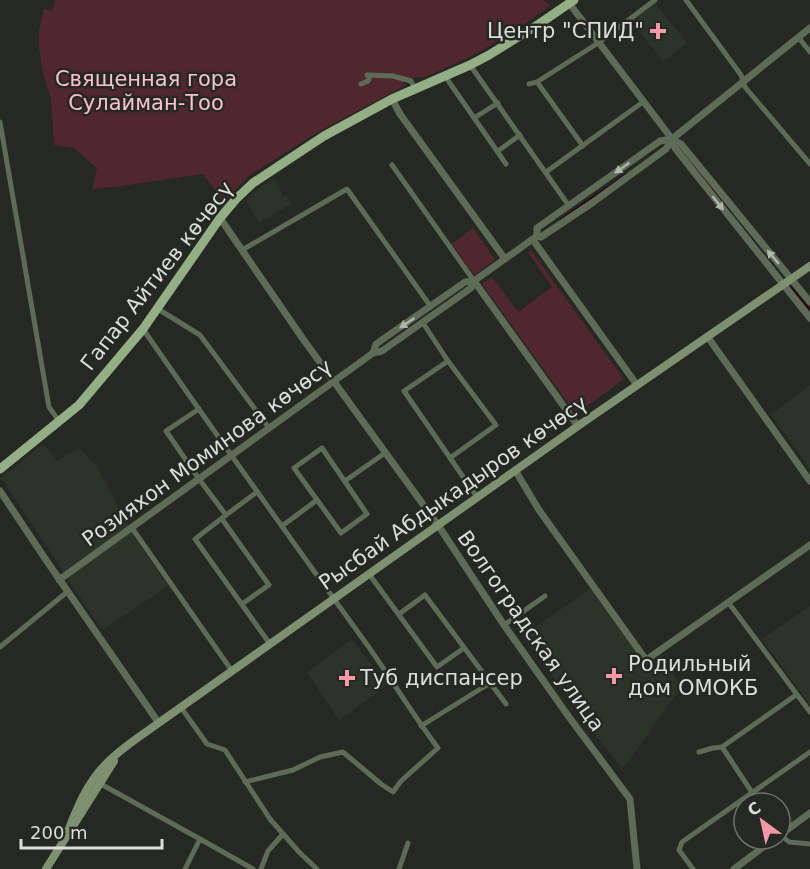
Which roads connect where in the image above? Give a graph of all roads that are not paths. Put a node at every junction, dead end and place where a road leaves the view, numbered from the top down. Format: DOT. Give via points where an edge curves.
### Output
graph roads {
  1 [pos="655,0"];
  2 [pos="686,0"];
  3 [pos="572,2"];
  4 [pos="810,28"];
  5 [pos="799,38"];
  6 [pos="598,43"];
  7 [pos="810,52"];
  8 [pos="470,65"];
  9 [pos="445,76"];
  10 [pos="537,82"];
  11 [pos="744,82"];
  12 [pos="361,84"];
  13 [pos="529,84"];
  14 [pos="415,89"];
  15 [pos="392,99"];
  16 [pos="643,102"];
  17 [pos="498,103"];
  18 [pos="474,118"];
  19 [pos="0,122"];
  20 [pos="520,135"];
  21 [pos="672,139"];
  22 [pos="583,146"];
  23 [pos="810,150"];
  24 [pos="498,152"];
  25 [pos="803,156"];
  26 [pos="506,164"];
  27 [pos="810,164"];
  28 [pos="392,165"];
  29 [pos="546,172"];
  30 [pos="569,206"];
  31 [pos="220,218"];
  32 [pos="535,238"];
  33 [pos="242,250"];
  34 [pos="505,259"];
  35 [pos="810,266"];
  36 [pos="790,279"];
  37 [pos="474,281"];
  38 [pos="782,284"];
  39 [pos="810,302"];
  40 [pos="430,307"];
  41 [pos="158,309"];
  42 [pos="810,318"];
  43 [pos="423,323"];
  44 [pos="143,328"];
  45 [pos="707,336"];
  46 [pos="373,352"];
  47 [pos="448,361"];
  48 [pos="334,381"];
  49 [pos="637,385"];
  50 [pos="199,410"];
  51 [pos="59,421"];
  52 [pos="578,426"];
  53 [pos="269,428"];
  54 [pos="386,453"];
  55 [pos="231,455"];
  56 [pos="450,458"];
  57 [pos="0,469"];
  58 [pos="515,470"];
  59 [pos="199,479"];
  60 [pos="810,481"];
  61 [pos="345,482"];
  62 [pos="0,491"];
  63 [pos="257,492"];
  64 [pos="477,497"];
  65 [pos="317,500"];
  66 [pos="224,517"];
  67 [pos="438,525"];
  68 [pos="282,526"];
  69 [pos="132,528"];
  70 [pos="810,545"];
  71 [pos="369,574"];
  72 [pos="59,580"];
  73 [pos="67,592"];
  74 [pos="545,596"];
  75 [pos="334,599"];
  76 [pos="728,602"];
  77 [pos="242,604"];
  78 [pos="399,614"];
  79 [pos="504,625"];
  80 [pos="270,644"];
  81 [pos="0,646"];
  82 [pos="464,648"];
  83 [pos="232,670"];
  84 [pos="490,683"];
  85 [pos="796,695"];
  86 [pos="506,704"];
  87 [pos="180,706"];
  88 [pos="810,712"];
  89 [pos="158,722"];
  90 [pos="421,726"];
  91 [pos="722,747"];
  92 [pos="699,752"];
  93 [pos="810,752"];
  94 [pos="97,781"];
  95 [pos="245,782"];
  96 [pos="751,791"];
  97 [pos="755,791"];
  98 [pos="732,807"];
  99 [pos="810,813"];
  100 [pos="792,826"];
  101 [pos="283,834"];
  102 [pos="200,838"];
  103 [pos="792,842"];
  104 [pos="408,843"];
  105 [pos="810,844"];
  106 [pos="759,851"];
  107 [pos="737,868"];
  108 [pos="46,869"];
  109 [pos="185,869"];
  110 [pos="253,869"];
  111 [pos="261,869"];
  112 [pos="317,869"];
  113 [pos="399,869"];
  114 [pos="637,869"];
  115 [pos="693,869"];
  1 -- 6 [label="street"];
  2 -- 11 [label="street"];
  3 -- 6 [label="street"];
  3 -- 8 [label="main road, Гапар Айтиев көчөсү"];
  4 -- 5 [label="street, Розияхон Моминова көчөсү"];
  5 -- 7 [label="street"];
  5 -- 11 [label="street, Розияхон Моминова көчөсү"];
  6 -- 10 [label="street"];
  6 -- 16 [label="street"];
  8 -- 9 [label="main road, Гапар Айтиев көчөсү"];
  8 -- 17 [label="street"];
  9 -- 14 [label="main road, Гапар Айтиев көчөсү"];
  9 -- 18 [label="street"];
  10 -- 13 [label="street"];
  10 -- 22 [label="street"];
  11 -- 21 [label="street, Розияхон Моминова көчөсү"];
  11 -- 25 [label="street"];
  12 -- 14 [label="street" via="369,76 393,76 411,81"];
  14 -- 15 [label="main road, Гапар Айтиев көчөсү"];
  15 -- 31 [label="main road, Гапар Айтиев көчөсү" via="324,136 260,178"];
  15 -- 34 [label="street"];
  16 -- 21 [label="street"];
  16 -- 22 [label="street"];
  17 -- 18 [label="street"];
  17 -- 20 [label="street"];
  18 -- 24 [label="street"];
  19 -- 51 [label="street" via="49,407"];
  20 -- 24 [label="street"];
  20 -- 29 [label="street"];
  21 -- 30 [label="street, Розияхон Моминова көчөсү, one-way" via="660,141"];
  21 -- 32 [label="street, Розияхон Моминова көчөсү" via="666,149 592,203"];
  36 -- 21 [label="street, one-way" via="681,144"];
  21 -- 38 [label="street, one-way" via="675,148"];
  22 -- 29 [label="street"];
  23 -- 25 [label="street"];
  24 -- 26 [label="street"];
  25 -- 27 [label="street"];
  28 -- 37 [label="street"];
  29 -- 30 [label="street"];
  30 -- 32 [label="street, Розияхон Моминова көчөсү" via="537,228"];
  31 -- 33 [label="street, Волгоградская улица"];
  31 -- 41 [label="main road, Гапар Айтиев көчөсү"];
  32 -- 34 [label="street, Розияхон Моминова көчөсү"];
  32 -- 49 [label="street"];
  33 -- 40 [label="street" via="347,189"];
  33 -- 48 [label="street, Волгоградская улица"];
  34 -- 37 [label="street, Розияхон Моминова көчөсү"];
  35 -- 36 [label="main road, Рысбай Абдыкадыров көчөсү"];
  36 -- 38 [label="main road, Рысбай Абдыкадыров көчөсү"];
  36 -- 39 [label="street"];
  37 -- 40 [label="street, Розияхон Моминова көчөсү" via="465,282"];
  37 -- 43 [label="street, Розияхон Моминова көчөсү" via="471,288"];
  37 -- 52 [label="street"];
  38 -- 42 [label="street"];
  38 -- 45 [label="main road, Рысбай Абдыкадыров көчөсү"];
  40 -- 46 [label="street, Розияхон Моминова көчөсү, one-way" via="376,344"];
  41 -- 44 [label="main road, Гапар Айтиев көчөсү"];
  41 -- 53 [label="street" via="200,335"];
  43 -- 46 [label="street, Розияхон Моминова көчөсү" via="382,351"];
  43 -- 47 [label="street"];
  44 -- 50 [label="street"];
  44 -- 51 [label="main road, Гапар Айтиев көчөсү" via="79,405"];
  45 -- 49 [label="main road, Рысбай Абдыкадыров көчөсү"];
  45 -- 60 [label="street"];
  46 -- 48 [label="street, Розияхон Моминова көчөсү"];
  47 -- 56 [label="street" via="404,392"];
  47 -- 56 [label="street" via="496,425"];
  48 -- 53 [label="street, Розияхон Моминова көчөсү"];
  48 -- 54 [label="street, Волгоградская улица"];
  49 -- 52 [label="main road, Рысбай Абдыкадыров көчөсү"];
  50 -- 55 [label="street"];
  50 -- 59 [label="street" via="166,431"];
  51 -- 57 [label="main road, Гапар Айтиев көчөсү"];
  52 -- 58 [label="main road, Рысбай Абдыкадыров көчөсү"];
  53 -- 55 [label="street, Розияхон Моминова көчөсү"];
  54 -- 61 [label="street"];
  54 -- 67 [label="street, Волгоградская улица"];
  55 -- 59 [label="street, Розияхон Моминова көчөсү"];
  55 -- 63 [label="street"];
  56 -- 64 [label="street"];
  58 -- 64 [label="main road, Рысбай Абдыкадыров көчөсү"];
  58 -- 76 [label="street" via="646,660"];
  59 -- 66 [label="street"];
  59 -- 69 [label="street, Розияхон Моминова көчөсү"];
  61 -- 65 [label="street" via="367,514 341,533"];
  61 -- 65 [label="street" via="322,448 294,468"];
  62 -- 72 [label="street"];
  63 -- 66 [label="street"];
  63 -- 68 [label="street"];
  64 -- 67 [label="main road, Рысбай Абдыкадыров көчөсү"];
  65 -- 68 [label="street"];
  66 -- 77 [label="street" via="269,585"];
  66 -- 77 [label="street" via="195,539"];
  67 -- 71 [label="main road, Рысбай Абдыкадыров көчөсү"];
  67 -- 79 [label="street, Волгоградская улица"];
  68 -- 75 [label="street"];
  69 -- 72 [label="street, Розияхон Моминова көчөсү"];
  69 -- 83 [label="street"];
  70 -- 76 [label="street"];
  71 -- 75 [label="main road, Рысбай Абдыкадыров көчөсү"];
  71 -- 78 [label="street"];
  72 -- 73 [label="street"];
  73 -- 81 [label="street"];
  73 -- 89 [label="street"];
  74 -- 79 [label="street"];
  75 -- 80 [label="main road, Рысбай Абдыкадыров көчөсү"];
  75 -- 90 [label="street"];
  76 -- 85 [label="street"];
  77 -- 80 [label="street"];
  78 -- 82 [label="street" via="425,595"];
  78 -- 82 [label="street" via="437,667"];
  79 -- 114 [label="street, Волгоградская улица" via="630,799"];
  80 -- 83 [label="main road, Рысбай Абдыкадыров көчөсү"];
  82 -- 84 [label="street"];
  83 -- 87 [label="main road, Рысбай Абдыкадыров көчөсү"];
  84 -- 86 [label="street"];
  84 -- 90 [label="street"];
  85 -- 88 [label="street"];
  85 -- 91 [label="street"];
  87 -- 89 [label="main road, Рысбай Абдыкадыров көчөсү"];
  87 -- 95 [label="street" via="207,744 225,750"];
  89 -- 94 [label="main road, Рысбай Абдыкадыров көчөсү" via="103,766"];
  90 -- 95 [label="street" via="438,748 393,792 343,752"];
  91 -- 92 [label="street"];
  91 -- 96 [label="street"];
  93 -- 97 [label="street"];
  94 -- 102 [label="street"];
  94 -- 108 [label="main road, Рысбай Абдыкадыров көчөсү" via="83,795 66,836"];
  95 -- 101 [label="street"];
  98 -- 115 [label="street" via="682,842 679,850"];
  99 -- 100 [label="street"];
  101 -- 111 [label="street" via="268,851"];
  101 -- 112 [label="street"];
  102 -- 109 [label="street"];
  102 -- 110 [label="street"];
  103 -- 105 [label="street"];
  104 -- 113 [label="street"];
  106 -- 107 [label="street"];
}
